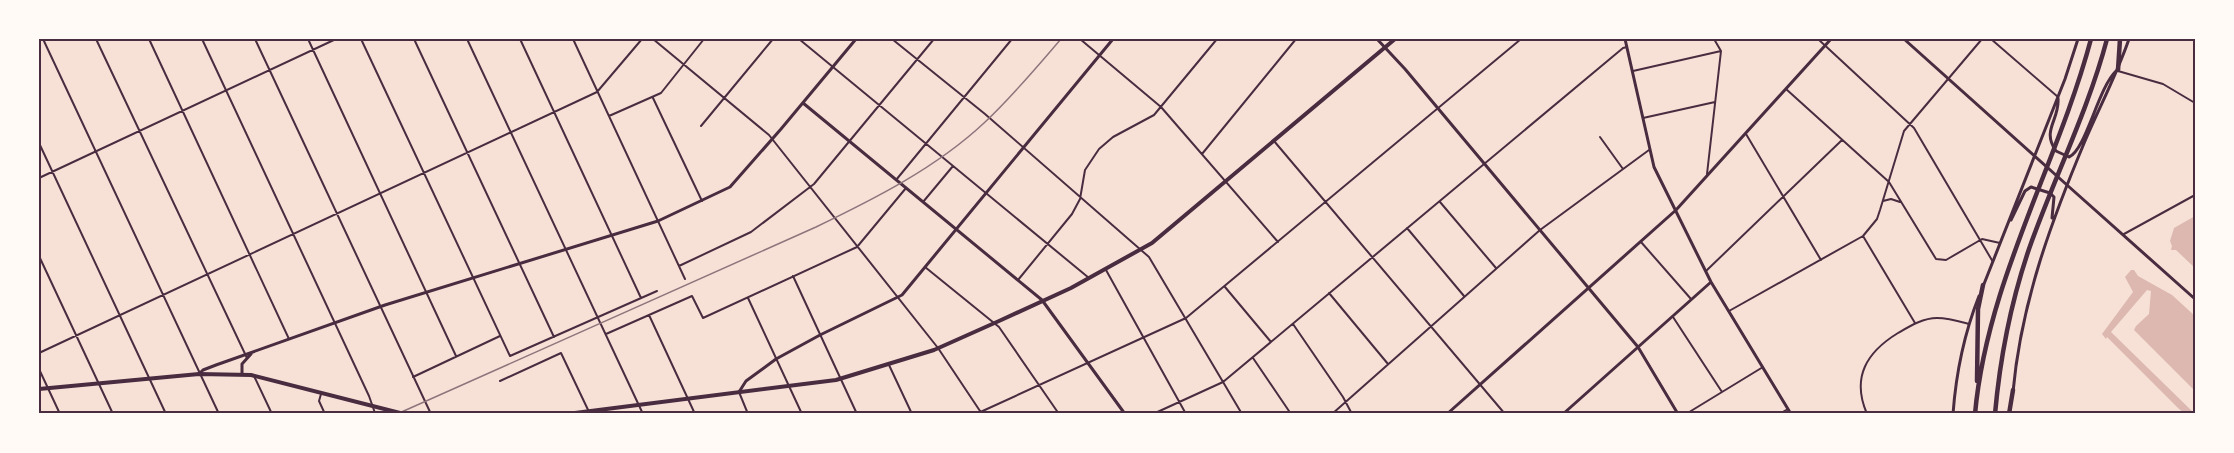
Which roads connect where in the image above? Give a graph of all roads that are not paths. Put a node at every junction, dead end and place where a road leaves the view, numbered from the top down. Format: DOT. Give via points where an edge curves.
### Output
graph roads {
  1 [pos="43,39"];
  2 [pos="96,39"];
  3 [pos="149,39"];
  4 [pos="202,39"];
  5 [pos="255,39"];
  6 [pos="308,39"];
  7 [pos="336,39"];
  8 [pos="361,39"];
  9 [pos="414,39"];
  10 [pos="467,39"];
  11 [pos="520,39"];
  12 [pos="573,39"];
  13 [pos="642,39"];
  14 [pos="652,39"];
  15 [pos="704,39"];
  16 [pos="773,39"];
  17 [pos="799,39"];
  18 [pos="856,39"];
  19 [pos="892,39"];
  20 [pos="934,39"];
  21 [pos="1012,39"];
  22 [pos="1080,39"];
  23 [pos="1113,39"];
  24 [pos="1217,39"];
  25 [pos="1296,39"];
  26 [pos="1377,39"];
  27 [pos="1395,39"];
  28 [pos="1521,39"];
  29 [pos="1626,39"];
  30 [pos="1714,39"];
  31 [pos="1818,39"];
  32 [pos="1831,39"];
  33 [pos="1904,39"];
  34 [pos="1982,39"];
  35 [pos="1991,39"];
  36 [pos="2078,39"];
  37 [pos="2091,39"];
  38 [pos="2107,39"];
  39 [pos="2120,39"];
  40 [pos="2129,39"];
  41 [pos="579,40"];
  42 [pos="575,45"];
  43 [pos="1825,45"];
  44 [pos="1386,47"];
  45 [pos="1627,47"];
  46 [pos="313,50"];
  47 [pos="1721,51"];
  48 [pos="1099,55"];
  49 [pos="917,59"];
  50 [pos="683,64"];
  51 [pos="833,67"];
  52 [pos="270,70"];
  53 [pos="2118,70"];
  54 [pos="1632,72"];
  55 [pos="1948,78"];
  56 [pos="1786,89"];
  57 [pos="226,90"];
  58 [pos="597,92"];
  59 [pos="2058,97"];
  60 [pos="653,98"];
  61 [pos="724,98"];
  62 [pos="963,98"];
  63 [pos="1715,102"];
  64 [pos="803,103"];
  65 [pos="2195,103"];
  66 [pos="879,105"];
  67 [pos="1161,107"];
  68 [pos="1438,108"];
  69 [pos="183,111"];
  70 [pos="554,112"];
  71 [pos="609,116"];
  72 [pos="1642,118"];
  73 [pos="1910,123"];
  74 [pos="701,126"];
  75 [pos="139,131"];
  76 [pos="511,132"];
  77 [pos="1746,134"];
  78 [pos="1600,137"];
  79 [pos="772,139"];
  80 [pos="1842,140"];
  81 [pos="849,141"];
  82 [pos="1274,141"];
  83 [pos="39,143"];
  84 [pos="926,143"];
  85 [pos="1024,147"];
  86 [pos="1649,150"];
  87 [pos="96,151"];
  88 [pos="467,153"];
  89 [pos="1202,154"];
  90 [pos="2034,155"];
  91 [pos="1484,163"];
  92 [pos="952,165"];
  93 [pos="1623,169"];
  94 [pos="52,172"];
  95 [pos="424,173"];
  96 [pos="1706,177"];
  97 [pos="39,178"];
  98 [pos="896,180"];
  99 [pos="1226,181"];
  100 [pos="1889,182"];
  101 [pos="2067,184"];
  102 [pos="810,187"];
  103 [pos="906,188"];
  104 [pos="986,193"];
  105 [pos="380,194"];
  106 [pos="2195,195"];
  107 [pos="1783,196"];
  108 [pos="1080,199"];
  109 [pos="702,201"];
  110 [pos="1325,201"];
  111 [pos="1439,201"];
  112 [pos="1883,201"];
  113 [pos="923,202"];
  114 [pos="1902,203"];
  115 [pos="1676,210"];
  116 [pos="337,214"];
  117 [pos="658,221"];
  118 [pos="2007,225"];
  119 [pos="2051,226"];
  120 [pos="1407,228"];
  121 [pos="956,229"];
  122 [pos="1540,230"];
  123 [pos="294,234"];
  124 [pos="2123,234"];
  125 [pos="612,236"];
  126 [pos="1863,236"];
  127 [pos="1981,239"];
  128 [pos="1278,242"];
  129 [pos="1641,242"];
  130 [pos="2000,243"];
  131 [pos="1048,244"];
  132 [pos="857,247"];
  133 [pos="1140,249"];
  134 [pos="566,250"];
  135 [pos="250,255"];
  136 [pos="39,256"];
  137 [pos="1372,257"];
  138 [pos="1821,260"];
  139 [pos="1993,262"];
  140 [pos="520,264"];
  141 [pos="679,266"];
  142 [pos="925,267"];
  143 [pos="1496,268"];
  144 [pos="1105,269"];
  145 [pos="1706,271"];
  146 [pos="206,275"];
  147 [pos="793,276"];
  148 [pos="474,278"];
  149 [pos="1089,278"];
  150 [pos="685,279"];
  151 [pos="1018,280"];
  152 [pos="1711,282"];
  153 [pos="1983,285"];
  154 [pos="1224,286"];
  155 [pos="1589,288"];
  156 [pos="657,291"];
  157 [pos="427,292"];
  158 [pos="1329,293"];
  159 [pos="163,295"];
  160 [pos="1464,296"];
  161 [pos="641,298"];
  162 [pos="748,298"];
  163 [pos="898,298"];
  164 [pos="2195,298"];
  165 [pos="1691,299"];
  166 [pos="1042,301"];
  167 [pos="381,307"];
  168 [pos="1729,310"];
  169 [pos="649,315"];
  170 [pos="120,316"];
  171 [pos="1673,316"];
  172 [pos="597,318"];
  173 [pos="1186,318"];
  174 [pos="335,323"];
  175 [pos="994,323"];
  176 [pos="1916,323"];
  177 [pos="1293,324"];
  178 [pos="1969,324"];
  179 [pos="1431,326"];
  180 [pos="606,334"];
  181 [pos="820,335"];
  182 [pos="76,336"];
  183 [pos="500,336"];
  184 [pos="554,337"];
  185 [pos="1145,337"];
  186 [pos="289,339"];
  187 [pos="1271,342"];
  188 [pos="1638,347"];
  189 [pos="938,348"];
  190 [pos="39,353"];
  191 [pos="246,356"];
  192 [pos="456,356"];
  193 [pos="1253,358"];
  194 [pos="776,360"];
  195 [pos="888,363"];
  196 [pos="1088,363"];
  197 [pos="1388,364"];
  198 [pos="1763,367"];
  199 [pos="39,369"];
  200 [pos="200,374"];
  201 [pos="242,375"];
  202 [pos="253,375"];
  203 [pos="413,376"];
  204 [pos="841,378"];
  205 [pos="150,379"];
  206 [pos="500,381"];
  207 [pos="1223,382"];
  208 [pos="99,384"];
  209 [pos="1480,385"];
  210 [pos="789,386"];
  211 [pos="1038,386"];
  212 [pos="48,388"];
  213 [pos="39,389"];
  214 [pos="2013,390"];
  215 [pos="739,392"];
  216 [pos="1722,392"];
  217 [pos="321,393"];
  218 [pos="688,399"];
  219 [pos="1181,402"];
  220 [pos="1345,402"];
  221 [pos="639,405"];
  222 [pos="372,406"];
  223 [pos="1788,409"];
  224 [pos="374,413"];
  225 [pos="589,413"];
  226 [pos="983,413"];
  227 [pos="60,414"];
  228 [pos="113,414"];
  229 [pos="166,414"];
  230 [pos="219,414"];
  231 [pos="272,414"];
  232 [pos="325,414"];
  233 [pos="404,414"];
  234 [pos="430,414"];
  235 [pos="567,414"];
  236 [pos="643,414"];
  237 [pos="695,414"];
  238 [pos="748,414"];
  239 [pos="802,414"];
  240 [pos="857,414"];
  241 [pos="912,414"];
  242 [pos="976,414"];
  243 [pos="1059,414"];
  244 [pos="1125,414"];
  245 [pos="1154,414"];
  246 [pos="1186,414"];
  247 [pos="1242,414"];
  248 [pos="1291,414"];
  249 [pos="1332,414"];
  250 [pos="1352,414"];
  251 [pos="1447,414"];
  252 [pos="1505,414"];
  253 [pos="1563,414"];
  254 [pos="1678,414"];
  255 [pos="1686,414"];
  256 [pos="1779,414"];
  257 [pos="1791,414"];
  258 [pos="1867,414"];
  259 [pos="1953,414"];
  260 [pos="1975,414"];
  261 [pos="1995,414"];
  262 [pos="2010,414"];
  1 -- 87 [label="street"];
  2 -- 75 [label="street"];
  3 -- 69 [label="street"];
  4 -- 57 [label="street"];
  5 -- 52 [label="street"];
  6 -- 46 [label="street"];
  7 -- 46 [label="street"];
  8 -- 95 [label="street"];
  9 -- 88 [label="street"];
  10 -- 76 [label="street"];
  11 -- 70 [label="street"];
  12 -- 42 [label="street"];
  13 -- 58 [label="street"];
  14 -- 50 [label="street"];
  15 -- 50 [label="street"];
  16 -- 61 [label="street"];
  17 -- 51 [label="street"];
  18 -- 51 [label="street"];
  19 -- 49 [label="street"];
  20 -- 49 [label="street"];
  21 -- 62 [label="street"];
  22 -- 48 [label="street"];
  23 -- 48 [label="street"];
  24 -- 67 [label="street"];
  25 -- 89 [label="street"];
  26 -- 44 [label="street"];
  27 -- 44 [label="main road"];
  28 -- 68 [label="street"];
  29 -- 45 [label="street"];
  30 -- 47 [label="street"];
  31 -- 43 [label="street"];
  32 -- 43 [label="street"];
  33 -- 55 [label="street"];
  34 -- 55 [label="street"];
  35 -- 59 [label="street"];
  36 -- 59 [label="street"];
  37 -- 260 [label="highway" via="2066,120 1993,314"];
  38 -- 261 [label="highway" via="2030,247 2007,327"];
  39 -- 53 [label="highway"];
  40 -- 53 [label="street"];
  41 -- 42 [label="street"];
  42 -- 58 [label="street"];
  43 -- 56 [label="street"];
  43 -- 73 [label="street"];
  44 -- 68 [label="street"];
  44 -- 82 [label="main road"];
  45 -- 54 [label="street"];
  45 -- 91 [label="street"];
  46 -- 52 [label="street"];
  46 -- 105 [label="street"];
  47 -- 54 [label="street"];
  47 -- 63 [label="street"];
  48 -- 67 [label="street"];
  48 -- 85 [label="street"];
  49 -- 62 [label="street"];
  49 -- 66 [label="street"];
  50 -- 60 [label="street"];
  50 -- 61 [label="street"];
  51 -- 64 [label="street"];
  51 -- 66 [label="street"];
  52 -- 57 [label="street"];
  52 -- 116 [label="street"];
  53 -- 59 [label="street" via="2110,78 2077,151 2067,157 2056,152 2049,137"];
  53 -- 65 [label="street" via="2163,84"];
  53 -- 101 [label="street"];
  54 -- 72 [label="street"];
  55 -- 73 [label="street"];
  55 -- 90 [label="street"];
  56 -- 77 [label="street"];
  56 -- 80 [label="street"];
  57 -- 69 [label="street"];
  57 -- 123 [label="street"];
  58 -- 70 [label="street"];
  58 -- 71 [label="street"];
  59 -- 90 [label="street"];
  60 -- 71 [label="street"];
  60 -- 109 [label="street"];
  61 -- 74 [label="street"];
  61 -- 79 [label="street"];
  62 -- 84 [label="street"];
  62 -- 85 [label="street"];
  63 -- 72 [label="street"];
  63 -- 96 [label="street"];
  64 -- 79 [label="street"];
  64 -- 81 [label="street"];
  66 -- 81 [label="street"];
  66 -- 84 [label="street"];
  67 -- 89 [label="street"];
  67 -- 108 [label="street" via="1099,149 1085,170"];
  68 -- 91 [label="street"];
  68 -- 110 [label="street"];
  69 -- 75 [label="street"];
  69 -- 135 [label="street"];
  70 -- 76 [label="street"];
  70 -- 125 [label="street"];
  71 -- 117 [label="street"];
  72 -- 86 [label="street"];
  73 -- 100 [label="street"];
  73 -- 127 [label="street"];
  75 -- 87 [label="street"];
  75 -- 146 [label="street"];
  76 -- 88 [label="street"];
  76 -- 134 [label="street"];
  77 -- 96 [label="street"];
  77 -- 107 [label="street"];
  78 -- 93 [label="street"];
  79 -- 102 [label="street"];
  79 -- 109 [label="street" via="730,187"];
  80 -- 100 [label="street"];
  80 -- 107 [label="street"];
  81 -- 98 [label="street"];
  81 -- 102 [label="street"];
  82 -- 99 [label="main road"];
  82 -- 110 [label="street"];
  83 -- 94 [label="street"];
  84 -- 92 [label="street"];
  84 -- 98 [label="street"];
  85 -- 104 [label="street"];
  85 -- 108 [label="street"];
  86 -- 93 [label="street"];
  86 -- 115 [label="street"];
  87 -- 94 [label="street"];
  87 -- 159 [label="street"];
  88 -- 95 [label="street"];
  88 -- 140 [label="street"];
  89 -- 99 [label="street"];
  90 -- 101 [label="street"];
  90 -- 118 [label="street"];
  91 -- 111 [label="street"];
  91 -- 122 [label="street"];
  92 -- 104 [label="street"];
  92 -- 113 [label="street"];
  93 -- 122 [label="street"];
  94 -- 97 [label="street"];
  94 -- 170 [label="street"];
  95 -- 105 [label="street"];
  95 -- 148 [label="street"];
  96 -- 115 [label="street"];
  98 -- 103 [label="street"];
  99 -- 128 [label="street"];
  99 -- 133 [label="main road"];
  100 -- 112 [label="street"];
  100 -- 114 [label="street"];
  101 -- 119 [label="street"];
  101 -- 124 [label="street"];
  102 -- 132 [label="street"];
  102 -- 141 [label="street" via="751,232"];
  103 -- 113 [label="street"];
  103 -- 132 [label="street"];
  104 -- 121 [label="street"];
  104 -- 131 [label="street"];
  105 -- 116 [label="street"];
  105 -- 157 [label="street"];
  106 -- 124 [label="street"];
  107 -- 138 [label="street"];
  107 -- 145 [label="street"];
  108 -- 131 [label="street"];
  108 -- 133 [label="street"];
  109 -- 117 [label="street"];
  110 -- 128 [label="street"];
  110 -- 137 [label="street"];
  111 -- 120 [label="street"];
  111 -- 143 [label="street"];
  112 -- 114 [label="street"];
  112 -- 126 [label="street" via="1877,219"];
  113 -- 121 [label="street"];
  114 -- 127 [label="street" via="1940,261"];
  115 -- 129 [label="street"];
  115 -- 145 [label="street"];
  116 -- 123 [label="street"];
  116 -- 167 [label="street"];
  117 -- 125 [label="street"];
  117 -- 141 [label="street"];
  118 -- 119 [label="street" via="2025,191 2032,187 2054,197"];
  118 -- 130 [label="street"];
  119 -- 214 [label="street" via="2027,304"];
  120 -- 137 [label="street"];
  120 -- 160 [label="street"];
  121 -- 142 [label="street"];
  121 -- 151 [label="street"];
  122 -- 143 [label="street"];
  122 -- 155 [label="street"];
  123 -- 135 [label="street"];
  123 -- 174 [label="street"];
  124 -- 164 [label="street"];
  125 -- 134 [label="street"];
  125 -- 161 [label="street"];
  126 -- 138 [label="street"];
  126 -- 176 [label="street"];
  127 -- 130 [label="street"];
  127 -- 139 [label="street"];
  128 -- 154 [label="street"];
  129 -- 155 [label="street"];
  129 -- 165 [label="street"];
  130 -- 139 [label="street"];
  131 -- 149 [label="street"];
  131 -- 151 [label="street"];
  132 -- 147 [label="street"];
  132 -- 163 [label="street"];
  133 -- 144 [label="main road"];
  133 -- 173 [label="street" via="1149,257"];
  134 -- 140 [label="street"];
  134 -- 172 [label="street"];
  135 -- 146 [label="street"];
  135 -- 186 [label="street"];
  136 -- 182 [label="street"];
  137 -- 158 [label="street"];
  137 -- 179 [label="street"];
  138 -- 168 [label="street"];
  139 -- 153 [label="street"];
  140 -- 148 [label="street"];
  140 -- 184 [label="street"];
  141 -- 150 [label="street"];
  142 -- 163 [label="street"];
  142 -- 175 [label="street"];
  143 -- 160 [label="street"];
  144 -- 149 [label="main road"];
  144 -- 185 [label="street"];
  145 -- 152 [label="street"];
  146 -- 159 [label="street"];
  146 -- 191 [label="street"];
  147 -- 162 [label="street"];
  147 -- 181 [label="street"];
  148 -- 157 [label="street"];
  148 -- 183 [label="street"];
  149 -- 166 [label="main road"];
  151 -- 166 [label="street"];
  152 -- 165 [label="street"];
  152 -- 168 [label="street"];
  153 -- 178 [label="street"];
  153 -- 260 [label="highway" via="1978,312"];
  154 -- 173 [label="street"];
  154 -- 187 [label="street"];
  155 -- 188 [label="street"];
  155 -- 209 [label="street"];
  156 -- 161 [label="street"];
  157 -- 167 [label="street"];
  157 -- 192 [label="street"];
  158 -- 177 [label="street"];
  158 -- 197 [label="street"];
  159 -- 170 [label="street"];
  159 -- 200 [label="street"];
  160 -- 179 [label="street"];
  161 -- 172 [label="street"];
  162 -- 169 [label="street" via="703,318 692,296"];
  162 -- 194 [label="street"];
  163 -- 181 [label="street"];
  163 -- 189 [label="street"];
  165 -- 171 [label="street"];
  166 -- 175 [label="main road"];
  166 -- 196 [label="street"];
  167 -- 174 [label="street"];
  167 -- 203 [label="street"];
  168 -- 198 [label="street"];
  169 -- 180 [label="street"];
  169 -- 218 [label="street"];
  170 -- 182 [label="street"];
  170 -- 205 [label="street"];
  171 -- 188 [label="street"];
  171 -- 216 [label="street"];
  172 -- 180 [label="street"];
  172 -- 184 [label="street"];
  173 -- 185 [label="street"];
  173 -- 207 [label="street"];
  174 -- 186 [label="street"];
  174 -- 222 [label="street"];
  175 -- 189 [label="main road"];
  175 -- 211 [label="street"];
  176 -- 178 [label="street" via="1939,318"];
  176 -- 258 [label="street" via="1882,344 1867,363 1861,388"];
  177 -- 187 [label="street"];
  177 -- 220 [label="street"];
  178 -- 259 [label="street" via="1957,373"];
  179 -- 197 [label="street"];
  179 -- 209 [label="street"];
  180 -- 221 [label="street"];
  181 -- 194 [label="street"];
  181 -- 204 [label="street"];
  182 -- 190 [label="street"];
  182 -- 208 [label="street"];
  183 -- 184 [label="street" via="510,356"];
  183 -- 192 [label="street"];
  185 -- 196 [label="street"];
  185 -- 219 [label="street"];
  186 -- 191 [label="street"];
  187 -- 193 [label="street"];
  188 -- 253 [label="street"];
  188 -- 254 [label="street"];
  189 -- 195 [label="main road"];
  189 -- 226 [label="street"];
  191 -- 200 [label="street"];
  191 -- 201 [label="street"];
  192 -- 203 [label="street"];
  193 -- 207 [label="street"];
  193 -- 248 [label="street"];
  194 -- 210 [label="street"];
  194 -- 215 [label="street" via="746,381"];
  195 -- 204 [label="main road"];
  195 -- 241 [label="street"];
  196 -- 211 [label="street"];
  196 -- 244 [label="street"];
  197 -- 220 [label="street"];
  198 -- 216 [label="street"];
  198 -- 223 [label="street"];
  199 -- 212 [label="street"];
  200 -- 201 [label="main road"];
  200 -- 205 [label="main road"];
  200 -- 230 [label="street"];
  201 -- 202 [label="main road"];
  202 -- 217 [label="main road"];
  202 -- 231 [label="street"];
  203 -- 234 [label="street"];
  204 -- 210 [label="main road"];
  204 -- 240 [label="street"];
  205 -- 208 [label="main road"];
  205 -- 229 [label="street"];
  206 -- 225 [label="street" via="561,353"];
  207 -- 219 [label="street"];
  207 -- 247 [label="street"];
  208 -- 212 [label="main road"];
  208 -- 228 [label="street"];
  209 -- 251 [label="street"];
  209 -- 252 [label="street"];
  210 -- 215 [label="main road"];
  210 -- 239 [label="street"];
  211 -- 226 [label="street"];
  211 -- 243 [label="street"];
  212 -- 213 [label="main road"];
  212 -- 227 [label="street"];
  214 -- 262 [label="highway"];
  215 -- 218 [label="main road"];
  215 -- 238 [label="street"];
  216 -- 255 [label="street"];
  217 -- 222 [label="main road"];
  217 -- 232 [label="street" via="319,401"];
  218 -- 221 [label="main road"];
  218 -- 237 [label="street"];
  219 -- 245 [label="street"];
  219 -- 246 [label="street"];
  220 -- 249 [label="street"];
  220 -- 250 [label="street"];
  221 -- 225 [label="main road"];
  221 -- 236 [label="street"];
  222 -- 224 [label="street"];
  222 -- 233 [label="main road"];
  223 -- 256 [label="street"];
  223 -- 257 [label="street"];
  225 -- 235 [label="main road"];
  226 -- 242 [label="street"];
}
